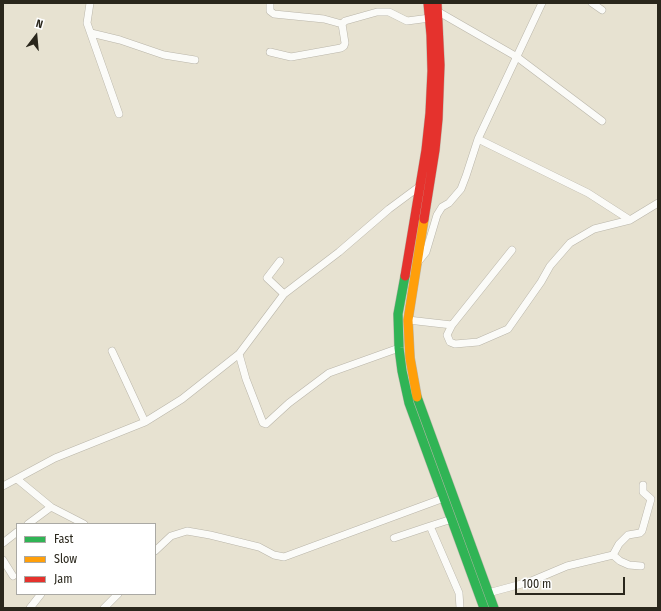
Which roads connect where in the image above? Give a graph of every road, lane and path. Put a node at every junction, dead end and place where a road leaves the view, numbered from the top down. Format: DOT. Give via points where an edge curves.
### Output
graph roads {
  1 [pos="90,3"];
  2 [pos="270,3"];
  3 [pos="428,3"];
  4 [pos="542,3"];
  5 [pos="592,3"];
  6 [pos="437,7"];
  7 [pos="602,10"];
  8 [pos="430,18"];
  9 [pos="342,24"];
  10 [pos="90,33"];
  11 [pos="270,52"];
  12 [pos="517,57"];
  13 [pos="195,60"];
  14 [pos="120,114"];
  15 [pos="602,121"];
  16 [pos="478,139"];
  17 [pos="420,186"];
  18 [pos="658,203"];
  19 [pos="630,220"];
  20 [pos="512,250"];
  21 [pos="280,261"];
  22 [pos="417,264"];
  23 [pos="284,294"];
  24 [pos="408,320"];
  25 [pos="452,326"];
  26 [pos="399,348"];
  27 [pos="112,351"];
  28 [pos="239,354"];
  29 [pos="145,422"];
  30 [pos="17,479"];
  31 [pos="643,485"];
  32 [pos="3,486"];
  33 [pos="444,498"];
  34 [pos="51,507"];
  35 [pos="452,519"];
  36 [pos="29,523"];
  37 [pos="82,523"];
  38 [pos="430,526"];
  39 [pos="16,533"];
  40 [pos="394,538"];
  41 [pos="3,542"];
  42 [pos="156,550"];
  43 [pos="613,555"];
  44 [pos="3,560"];
  45 [pos="472,561"];
  46 [pos="641,566"];
  47 [pos="13,576"];
  48 [pos="488,593"];
  49 [pos="40,595"];
  50 [pos="117,595"];
  51 [pos="30,608"];
  52 [pos="104,608"];
  53 [pos="460,608"];
  54 [pos="484,608"];
  55 [pos="494,608"];
  1 -- 10 [label="street" via="87,23"];
  2 -- 9 [label="street" via="270,11 274,14 324,19"];
  3 -- 8 [label="main road"];
  4 -- 12 [label="street"];
  5 -- 7 [label="street"];
  6 -- 12 [label="street"];
  6 -- 22 [label="main road" via="440,29 438,119"];
  8 -- 9 [label="street" via="407,21 389,12 377,12"];
  8 -- 17 [label="main road" via="430,113"];
  9 -- 11 [label="street" via="345,43 341,48 291,57"];
  10 -- 13 [label="street" via="164,55"];
  10 -- 14 [label="street"];
  12 -- 15 [label="street"];
  12 -- 16 [label="street"];
  16 -- 19 [label="street" via="588,194"];
  16 -- 22 [label="street" via="461,188 437,215 426,252"];
  17 -- 23 [label="street"];
  17 -- 26 [label="main road" via="398,314"];
  18 -- 19 [label="street"];
  19 -- 25 [label="street" via="594,229 570,243 550,266 508,329 478,342 455,344 450,342 447,335"];
  20 -- 25 [label="street"];
  21 -- 23 [label="street" via="267,278"];
  22 -- 24 [label="main road"];
  23 -- 28 [label="street"];
  24 -- 25 [label="street"];
  24 -- 45 [label="main road" via="410,358 417,400"];
  26 -- 28 [label="street" via="329,373 266,424 263,423"];
  26 -- 33 [label="main road" via="409,403"];
  27 -- 29 [label="street"];
  28 -- 29 [label="street" via="182,399"];
  29 -- 30 [label="street" via="54,458"];
  30 -- 32 [label="street"];
  30 -- 34 [label="street"];
  31 -- 43 [label="street" via="643,492 651,499 642,531 628,535"];
  33 -- 35 [label="main road"];
  33 -- 42 [label="street" via="284,557 259,547 187,531 171,536"];
  34 -- 36 [label="street"];
  34 -- 37 [label="street"];
  35 -- 38 [label="street"];
  35 -- 45 [label="main road"];
  38 -- 40 [label="street"];
  38 -- 53 [label="street" via="459,593"];
  39 -- 41 [label="street"];
  43 -- 46 [label="street" via="629,565"];
  43 -- 48 [label="street" via="566,566 529,582"];
  44 -- 47 [label="street"];
  45 -- 48 [label="main road"];
  45 -- 54 [label="main road"];
  48 -- 55 [label="main road"];
  49 -- 51 [label="street"];
  50 -- 52 [label="street"];
}
